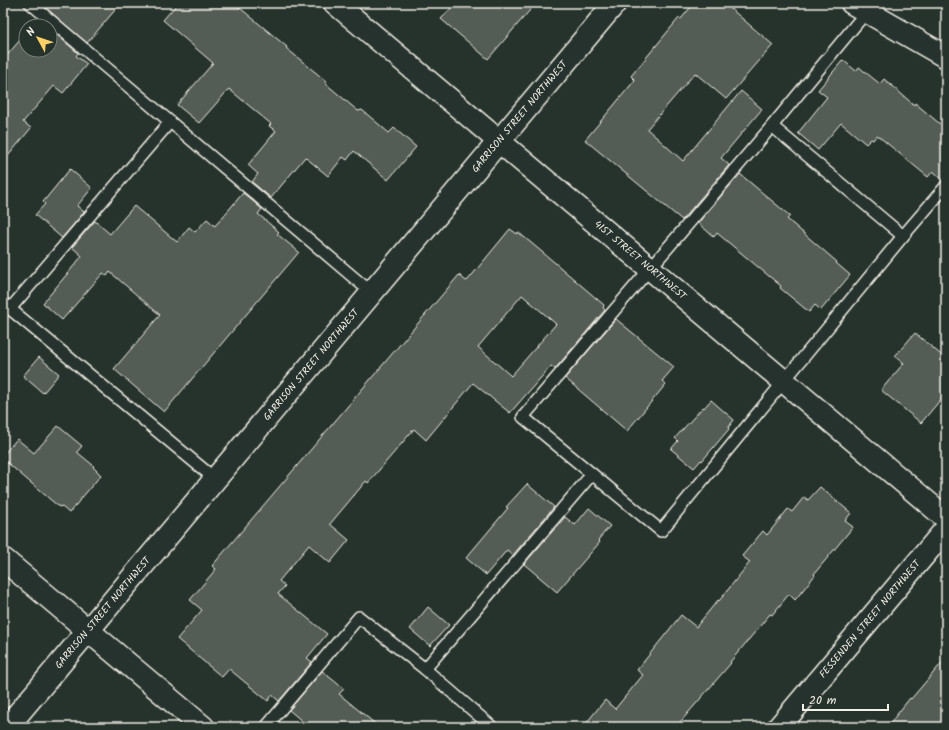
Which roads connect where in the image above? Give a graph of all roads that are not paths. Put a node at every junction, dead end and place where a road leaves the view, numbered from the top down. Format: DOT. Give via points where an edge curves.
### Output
graph roads {
  1 [pos="30,3"];
  2 [pos="335,3"];
  3 [pos="615,3"];
  4 [pos="859,7"];
  5 [pos="946,57"];
  6 [pos="170,122"];
  7 [pos="772,126"];
  8 [pos="499,141"];
  9 [pos="946,186"];
  10 [pos="903,236"];
  11 [pos="650,268"];
  12 [pos="372,292"];
  13 [pos="7,306"];
  14 [pos="784,382"];
  15 [pos="592,474"];
  16 [pos="215,480"];
  17 [pos="946,518"];
  18 [pos="946,529"];
  19 [pos="3,559"];
  20 [pos="88,630"];
  21 [pos="425,670"];
  22 [pos="7,727"];
  23 [pos="203,727"];
  24 [pos="266,727"];
  25 [pos="492,727"];
  26 [pos="779,727"];
  1 -- 6 [label="lane"];
  2 -- 8 [label="street, 41ST STREET NORTHWEST"];
  3 -- 8 [label="street, GARRISON STREET NORTHWEST"];
  4 -- 5 [label="street"];
  4 -- 7 [label="lane"];
  6 -- 12 [label="lane"];
  6 -- 13 [label="lane"];
  7 -- 10 [label="lane"];
  7 -- 11 [label="lane"];
  8 -- 11 [label="street, 41ST STREET NORTHWEST"];
  8 -- 12 [label="street, GARRISON STREET NORTHWEST"];
  9 -- 10 [label="lane"];
  10 -- 14 [label="lane"];
  11 -- 14 [label="street, 41ST STREET NORTHWEST"];
  11 -- 15 [label="lane" via="523,417"];
  12 -- 16 [label="street, GARRISON STREET NORTHWEST"];
  13 -- 16 [label="lane"];
  14 -- 15 [label="lane" via="661,531"];
  14 -- 17 [label="street, 41ST STREET NORTHWEST"];
  15 -- 21 [label="lane"];
  16 -- 20 [label="street, GARRISON STREET NORTHWEST"];
  18 -- 26 [label="street, FESSENDEN STREET NORTHWEST"];
  19 -- 20 [label="street"];
  20 -- 22 [label="street, GARRISON STREET NORTHWEST"];
  20 -- 23 [label="street"];
  21 -- 24 [label="lane" via="358,617"];
  21 -- 25 [label="lane"];
}
